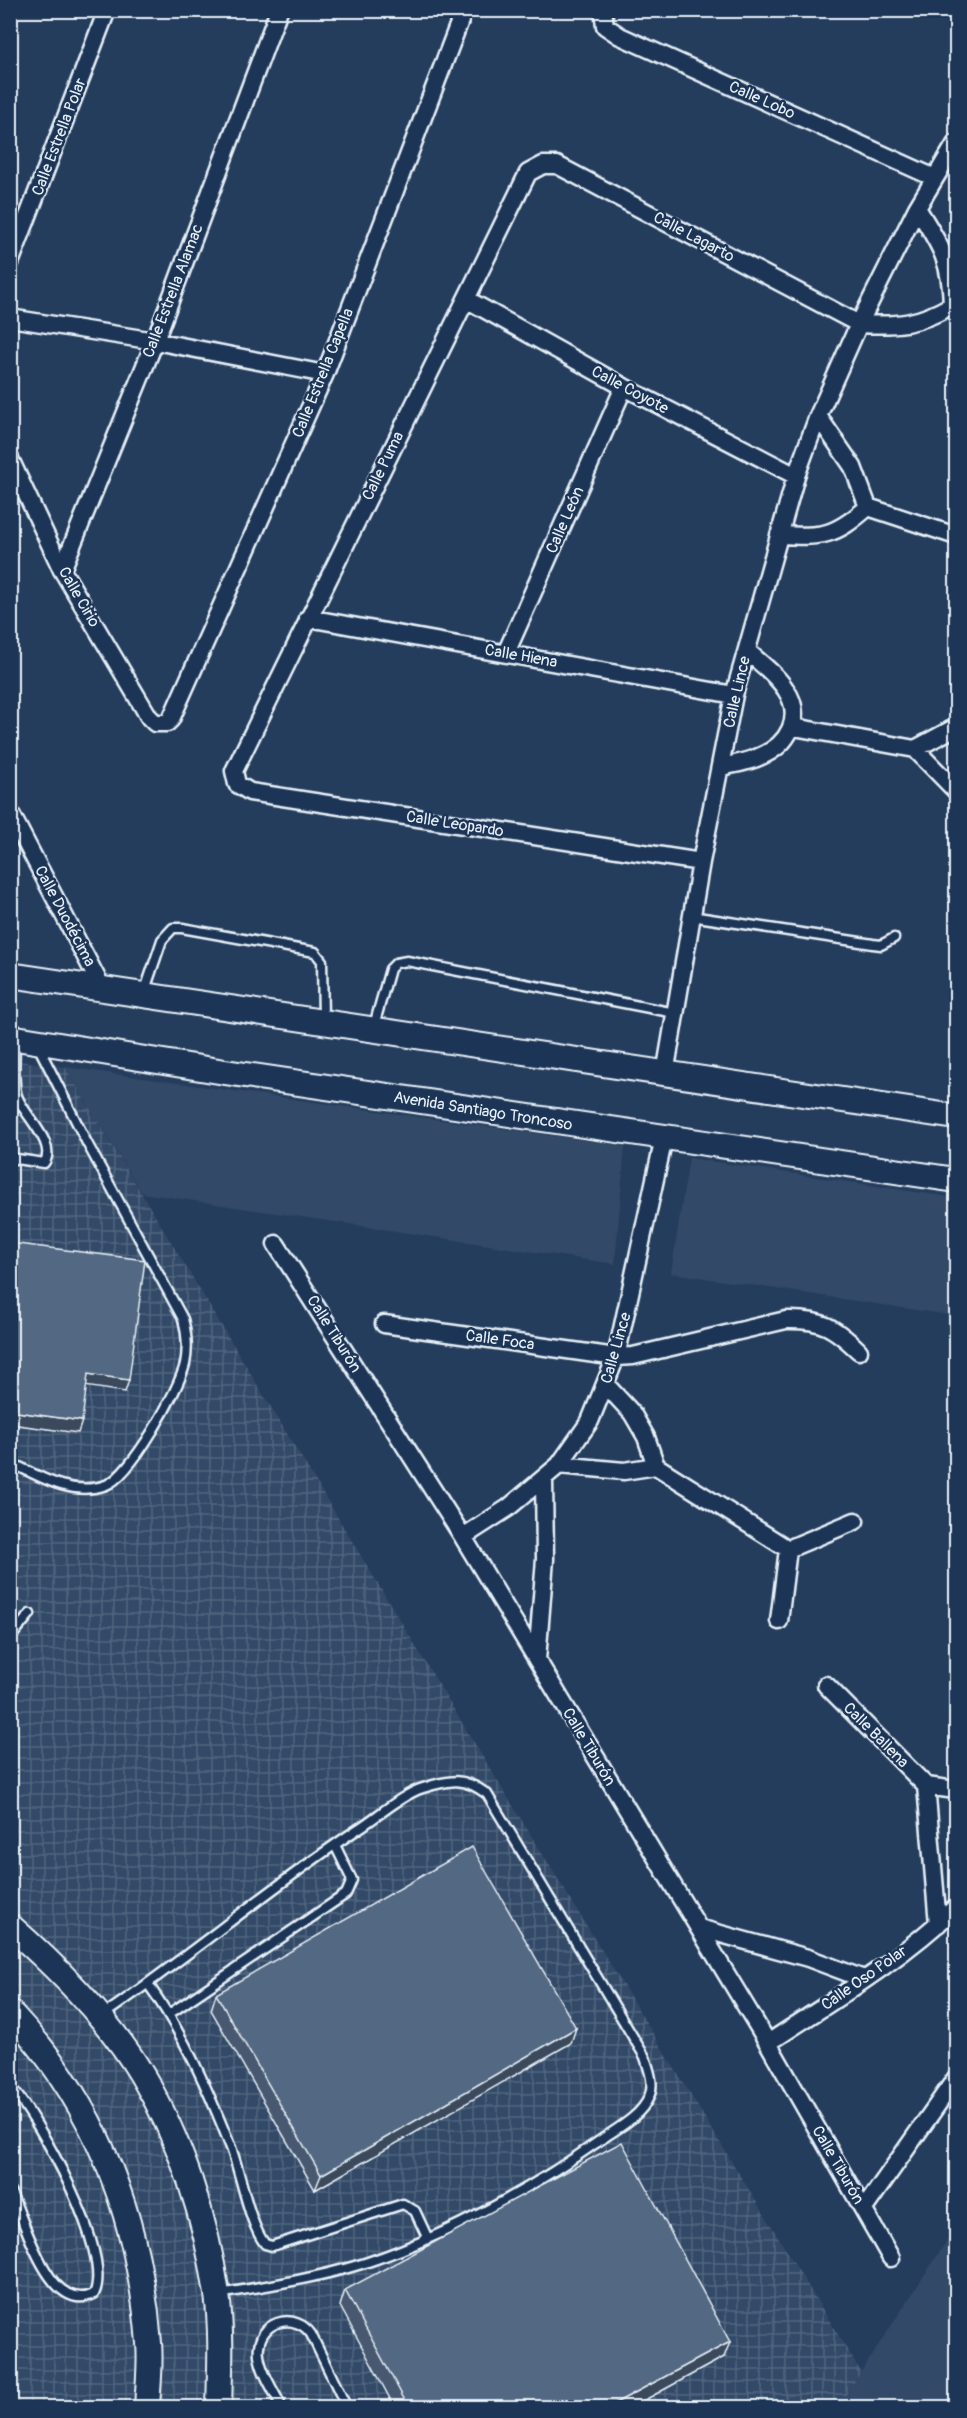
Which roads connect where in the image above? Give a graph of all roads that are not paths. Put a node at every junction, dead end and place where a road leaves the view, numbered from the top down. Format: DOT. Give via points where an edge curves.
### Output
graph roads {
  1 [pos="107,10"];
  2 [pos="279,10"];
  3 [pos="464,10"];
  4 [pos="603,10"];
  5 [pos="957,143"];
  6 [pos="528,173"];
  7 [pos="935,178"];
  8 [pos="916,208"];
  9 [pos="10,263"];
  10 [pos="466,299"];
  11 [pos="954,306"];
  12 [pos="10,318"];
  13 [pos="859,324"];
  14 [pos="155,341"];
  15 [pos="325,374"];
  16 [pos="624,387"];
  17 [pos="818,416"];
  18 [pos="10,459"];
  19 [pos="796,476"];
  20 [pos="868,507"];
  21 [pos="779,535"];
  22 [pos="957,536"];
  23 [pos="62,570"];
  24 [pos="308,618"];
  25 [pos="747,651"];
  26 [pos="506,653"];
  27 [pos="734,695"];
  28 [pos="162,725"];
  29 [pos="794,727"];
  30 [pos="957,727"];
  31 [pos="915,750"];
  32 [pos="238,759"];
  33 [pos="721,767"];
  34 [pos="957,791"];
  35 [pos="10,812"];
  36 [pos="701,862"];
  37 [pos="691,916"];
  38 [pos="894,938"];
  39 [pos="10,975"];
  40 [pos="102,988"];
  41 [pos="144,994"];
  42 [pos="675,1013"];
  43 [pos="323,1021"];
  44 [pos="373,1029"];
  45 [pos="20,1038"];
  46 [pos="665,1074"];
  47 [pos="13,1095"];
  48 [pos="957,1117"];
  49 [pos="664,1138"];
  50 [pos="10,1158"];
  51 [pos="957,1180"];
  52 [pos="276,1244"];
  53 [pos="384,1324"];
  54 [pos="859,1351"];
  55 [pos="616,1357"];
  56 [pos="606,1385"];
  57 [pos="10,1462"];
  58 [pos="559,1465"];
  59 [pos="656,1466"];
  60 [pos="544,1478"];
  61 [pos="855,1521"];
  62 [pos="463,1537"];
  63 [pos="788,1549"];
  64 [pos="30,1614"];
  65 [pos="779,1621"];
  66 [pos="10,1638"];
  67 [pos="537,1660"];
  68 [pos="826,1685"];
  69 [pos="926,1786"];
  70 [pos="957,1790"];
  71 [pos="335,1845"];
  72 [pos="957,1906"];
  73 [pos="938,1924"];
  74 [pos="10,1926"];
  75 [pos="699,1928"];
  76 [pos="864,1979"];
  77 [pos="148,1984"];
  78 [pos="10,2012"];
  79 [pos="169,2014"];
  80 [pos="100,2016"];
  81 [pos="768,2043"];
  82 [pos="957,2078"];
  83 [pos="10,2086"];
  84 [pos="10,2191"];
  85 [pos="864,2209"];
  86 [pos="428,2239"];
  87 [pos="891,2258"];
  88 [pos="217,2295"];
  89 [pos="147,2408"];
  90 [pos="219,2408"];
  91 [pos="282,2408"];
  92 [pos="347,2408"];
  1 -- 9 [label="street, Calle Estrella Polar"];
  2 -- 14 [label="street, Calle Estrella Alamac"];
  3 -- 15 [label="street, Calle Estrella Capella"];
  4 -- 7 [label="street, Calle Lobo" via="605,26 620,36"];
  5 -- 7 [label="street, Calle Lince"];
  6 -- 10 [label="street, Calle Puma"];
  6 -- 13 [label="street, Calle Lagarto" via="543,165 557,165"];
  7 -- 8 [label="street, Calle Lince"];
  8 -- 11 [label="street" via="944,252 952,276"];
  8 -- 13 [label="street, Calle Lince"];
  10 -- 16 [label="street, Calle Coyote"];
  10 -- 24 [label="street, Calle Puma"];
  11 -- 13 [label="street" via="931,318 900,326"];
  12 -- 14 [label="street"];
  13 -- 17 [label="street, Calle Lince"];
  14 -- 15 [label="street"];
  14 -- 23 [label="street, Calle Estrella Alamac"];
  15 -- 28 [label="street, Calle Estrella Capella" via="171,719"];
  16 -- 19 [label="street, Calle Coyote"];
  16 -- 26 [label="street, Calle León"];
  17 -- 19 [label="street, Calle Lince"];
  17 -- 20 [label="street" via="853,467"];
  18 -- 23 [label="street, Calle Cirio"];
  19 -- 21 [label="street, Calle Lince"];
  20 -- 21 [label="street" via="847,525 821,536"];
  20 -- 22 [label="street"];
  21 -- 25 [label="street, Calle Lince"];
  23 -- 28 [label="street, Calle Cirio" via="149,717"];
  24 -- 26 [label="street, Calle Hiena"];
  24 -- 32 [label="street, Calle Puma"];
  25 -- 27 [label="street, Calle Lince"];
  25 -- 29 [label="street" via="787,691"];
  26 -- 27 [label="street, Calle Hiena"];
  27 -- 33 [label="street, Calle Lince"];
  29 -- 31 [label="street"];
  29 -- 33 [label="street" via="779,746 760,757"];
  30 -- 31 [label="street"];
  31 -- 34 [label="street"];
  32 -- 36 [label="street, Calle Leopardo" via="234,771 237,784 250,792"];
  33 -- 36 [label="street, Calle Lince"];
  35 -- 40 [label="street, Calle Duodécima"];
  36 -- 37 [label="street, Calle Lince"];
  37 -- 38 [label="lane" via="881,945"];
  37 -- 42 [label="street, Calle Lince"];
  39 -- 40 [label="main road"];
  40 -- 41 [label="main road"];
  41 -- 43 [label="main road"];
  41 -- 43 [label="lane" via="162,940 173,928 182,928 315,952 322,961"];
  42 -- 44 [label="lane" via="407,961 390,969"];
  42 -- 46 [label="street, Calle Lince"];
  43 -- 44 [label="main road"];
  44 -- 46 [label="main road"];
  45 -- 47 [label="lane"];
  45 -- 49 [label="main road, Avenida Santiago Troncoso"];
  45 -- 57 [label="lane" via="87,1143 183,1319 187,1349 185,1365 169,1403 124,1472 107,1484 80,1489 55,1483"];
  46 -- 48 [label="main road"];
  47 -- 50 [label="lane" via="44,1139 48,1154 44,1163"];
  49 -- 51 [label="main road, Avenida Santiago Troncoso"];
  49 -- 55 [label="street, Calle Lince"];
  52 -- 62 [label="street, Calle Tiburón"];
  53 -- 55 [label="street, Calle Foca"];
  54 -- 55 [label="street, Calle Foca" via="838,1331 812,1319 786,1320"];
  55 -- 56 [label="street, Calle Lince"];
  56 -- 58 [label="street, Calle Lince" via="590,1421"];
  56 -- 59 [label="street" via="632,1413"];
  58 -- 59 [label="street" via="624,1471"];
  58 -- 60 [label="street, Calle Lince"];
  59 -- 63 [label="street"];
  60 -- 62 [label="street, Calle Lince" via="508,1508"];
  60 -- 67 [label="street" via="545,1558"];
  61 -- 63 [label="street"];
  62 -- 67 [label="street, Calle Tiburón"];
  63 -- 65 [label="street"];
  64 -- 66 [label="lane"];
  67 -- 75 [label="street, Calle Tiburón"];
  68 -- 69 [label="street, Calle Ballena"];
  69 -- 70 [label="street"];
  69 -- 73 [label="street"];
  71 -- 77 [label="lane"];
  71 -- 79 [label="lane" via="352,1880 346,1894"];
  71 -- 86 [label="lane" via="421,1788 445,1782 470,1782 487,1794 645,2057 652,2078 649,2097 634,2116 549,2176"];
  72 -- 73 [label="street, Calle Oso Polar"];
  73 -- 76 [label="street, Calle Oso Polar"];
  74 -- 80 [label="main road"];
  75 -- 76 [label="street" via="808,1958"];
  75 -- 81 [label="street, Calle Tiburón"];
  76 -- 81 [label="street, Calle Oso Polar"];
  77 -- 79 [label="lane"];
  77 -- 80 [label="lane"];
  78 -- 89 [label="main road" via="28,2030 69,2087 97,2135 122,2201 140,2278 149,2345"];
  79 -- 86 [label="lane" via="231,2149 265,2244 272,2246 396,2204 415,2211"];
  80 -- 88 [label="main road" via="142,2075 170,2131 194,2194"];
  81 -- 85 [label="street, Calle Tiburón"];
  82 -- 85 [label="street"];
  83 -- 84 [label="lane" via="47,2139 72,2189 98,2278 94,2294 75,2297 63,2292 52,2280 42,2266"];
  85 -- 87 [label="street, Calle Tiburón"];
  86 -- 88 [label="lane" via="364,2263"];
  88 -- 90 [label="main road"];
  91 -- 92 [label="lane" via="260,2361 258,2347 262,2334 277,2322 292,2320 304,2324 311,2334"];
}
